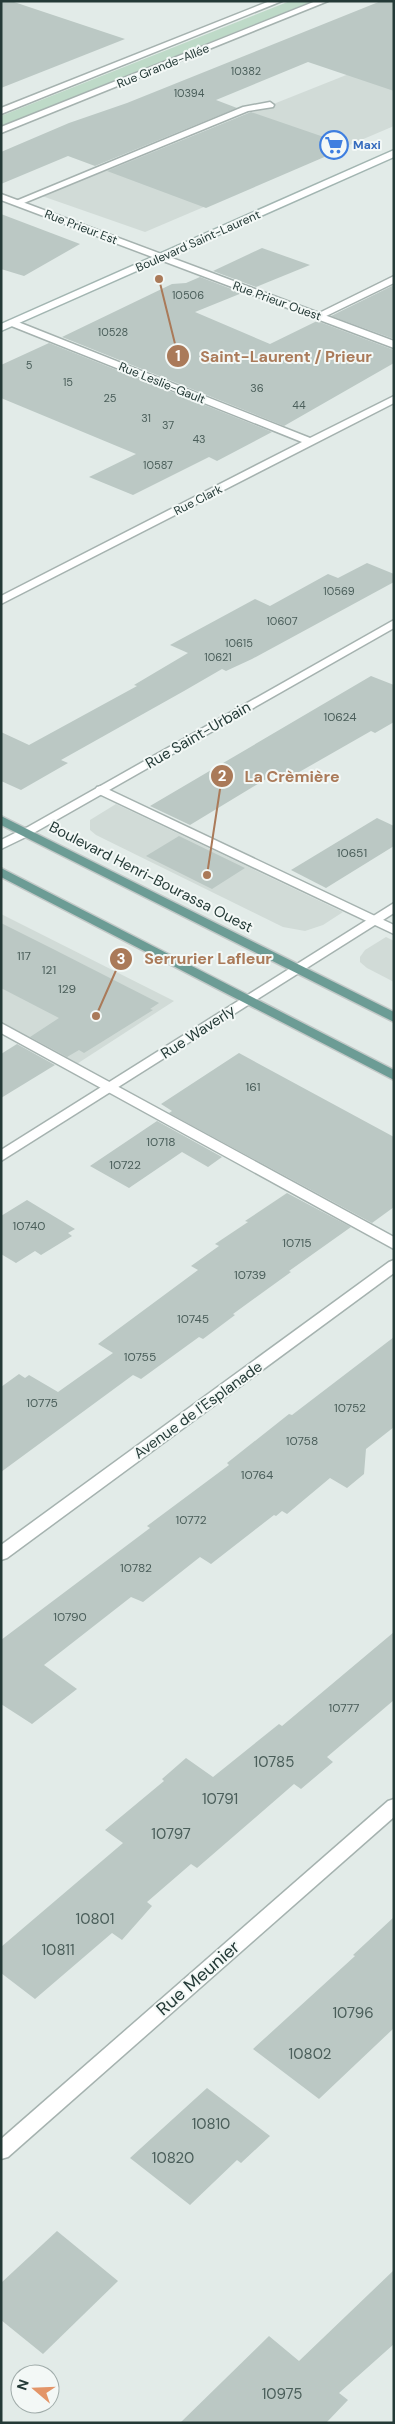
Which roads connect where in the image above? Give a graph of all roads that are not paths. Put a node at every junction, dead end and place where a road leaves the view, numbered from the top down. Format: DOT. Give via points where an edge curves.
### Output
graph roads {
  1 [pos="278,1"];
  2 [pos="324,1"];
  3 [pos="270,105"];
  4 [pos="1,111"];
  5 [pos="1,130"];
  6 [pos="394,153"];
  7 [pos="1,198"];
  8 [pos="16,203"];
  9 [pos="161,257"];
  10 [pos="394,279"];
  11 [pos="318,316"];
  12 [pos="13,323"];
  13 [pos="1,328"];
  14 [pos="394,345"];
  15 [pos="394,399"];
  16 [pos="310,442"];
  17 [pos="1,601"];
  18 [pos="394,623"];
  19 [pos="101,790"];
  20 [pos="1,820"];
  21 [pos="25,832"];
  22 [pos="1,845"];
  23 [pos="1,872"];
  24 [pos="394,906"];
  25 [pos="373,920"];
  26 [pos="394,930"];
  27 [pos="296,968"];
  28 [pos="247,1000"];
  29 [pos="394,1018"];
  30 [pos="1,1027"];
  31 [pos="394,1076"];
  32 [pos="111,1087"];
  33 [pos="1,1158"];
  34 [pos="394,1244"];
  35 [pos="394,1265"];
  36 [pos="1,1554"];
  37 [pos="394,1806"];
  38 [pos="1,2151"];
  1 -- 4 [label="street, Rue Grande-Allée"];
  2 -- 5 [label="street, Rue Grande-Allée"];
  3 -- 8 [label="street" via="246,109"];
  6 -- 9 [label="street, Boulevard Saint-Laurent"];
  7 -- 8 [label="street, Rue Prieur Est"];
  8 -- 9 [label="street, Rue Prieur Est"];
  9 -- 11 [label="street, Rue Prieur Ouest"];
  9 -- 12 [label="street, Boulevard Saint-Laurent"];
  10 -- 11 [label="street"];
  11 -- 14 [label="street, Rue Prieur Ouest"];
  12 -- 13 [label="street, Boulevard Saint-Laurent"];
  12 -- 16 [label="street, Rue Leslie-Gault"];
  15 -- 16 [label="street, Rue Clark"];
  16 -- 17 [label="street, Rue Clark"];
  18 -- 19 [label="street, Rue Saint-Urbain"];
  19 -- 21 [label="street, Rue Saint-Urbain"];
  19 -- 25 [label="street"];
  20 -- 21 [label="main road, Boulevard Henri-Bourassa Ouest"];
  21 -- 22 [label="street, Rue Saint-Urbain"];
  21 -- 27 [label="main road, Boulevard Henri-Bourassa Ouest"];
  23 -- 28 [label="main road"];
  24 -- 25 [label="street, Rue Waverly"];
  25 -- 26 [label="street"];
  25 -- 27 [label="street, Rue Waverly"];
  27 -- 28 [label="street, Rue Waverly"];
  27 -- 29 [label="main road, Boulevard Henri-Bourassa Ouest"];
  28 -- 31 [label="main road"];
  28 -- 32 [label="street, Rue Waverly"];
  30 -- 32 [label="street"];
  32 -- 33 [label="street, Rue Waverly"];
  32 -- 34 [label="street"];
  35 -- 36 [label="street, Avenue de l'Esplanade"];
  37 -- 38 [label="street, Rue Meunier"];
}
